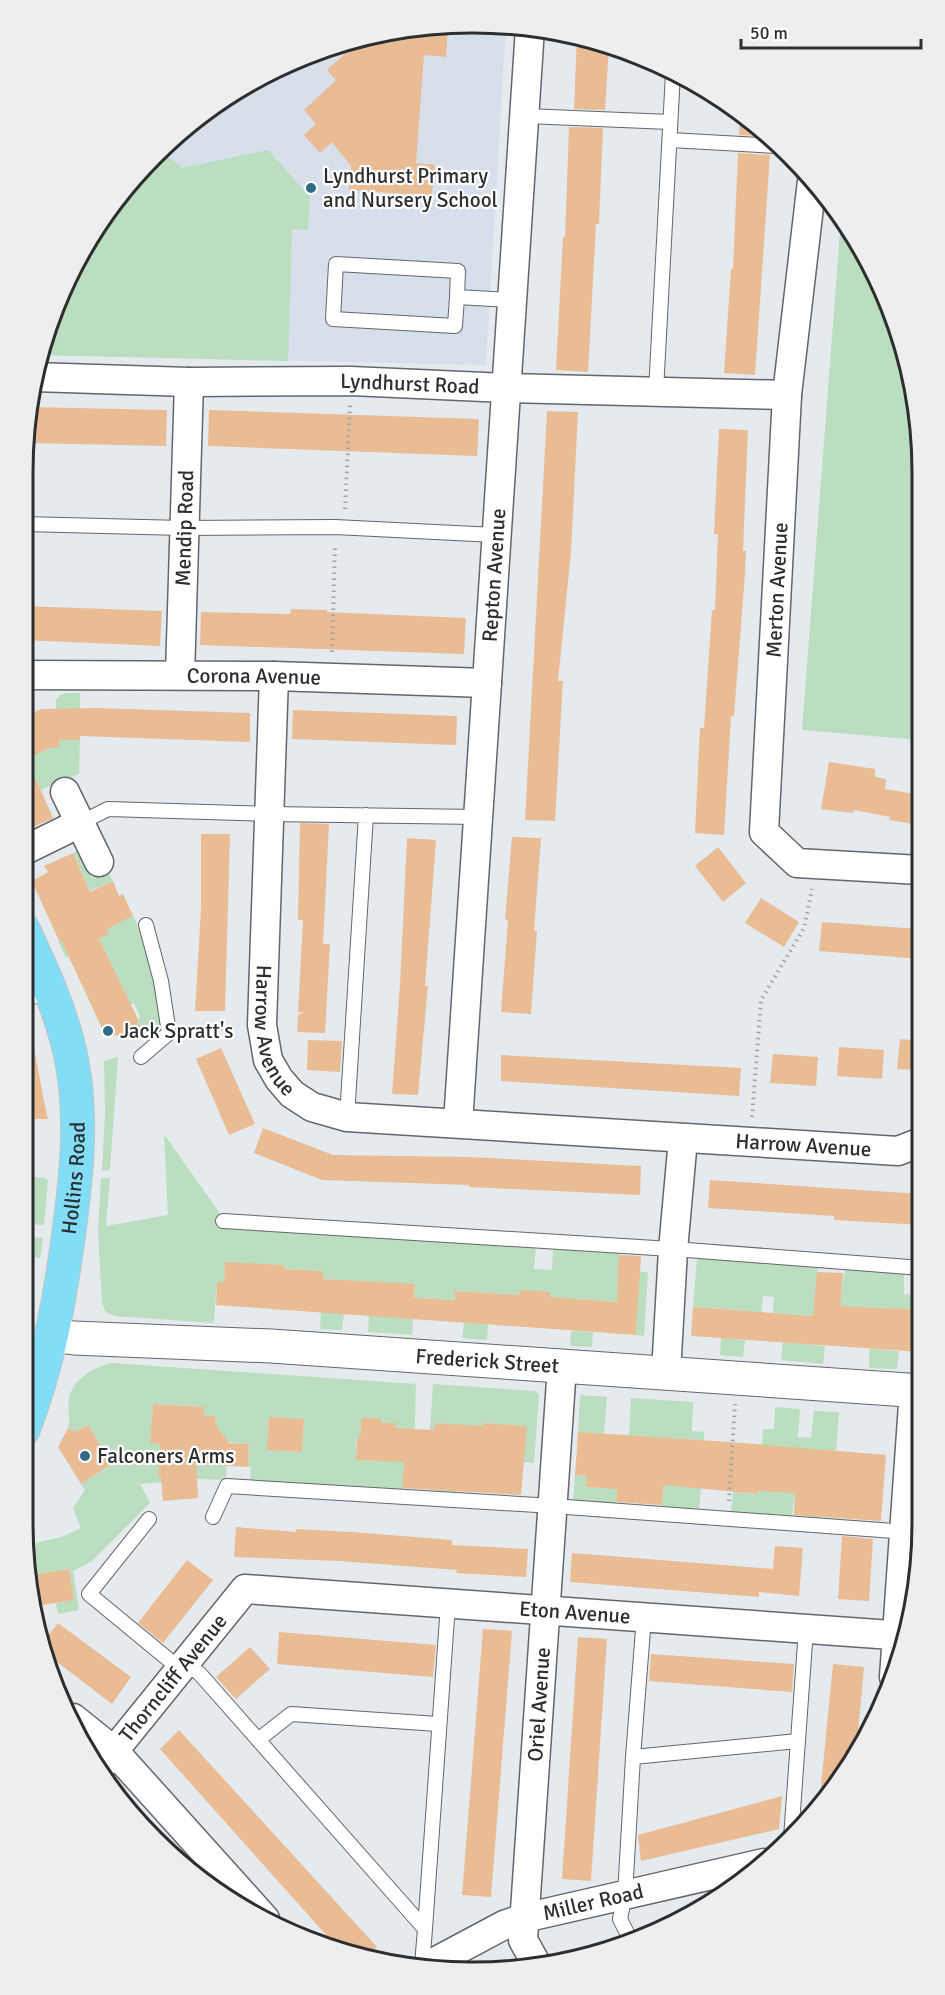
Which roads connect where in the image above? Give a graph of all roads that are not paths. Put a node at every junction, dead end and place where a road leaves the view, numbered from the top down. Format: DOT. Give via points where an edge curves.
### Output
graph roads {
  1 [pos="530,37"];
  2 [pos="673,81"];
  3 [pos="526,116"];
  4 [pos="670,122"];
  5 [pos="669,141"];
  6 [pos="766,145"];
  7 [pos="811,192"];
  8 [pos="456,297"];
  9 [pos="512,300"];
  10 [pos="43,377"];
  11 [pos="189,382"];
  12 [pos="506,388"];
  13 [pos="656,391"];
  14 [pos="787,395"];
  15 [pos="33,524"];
  16 [pos="183,528"];
  17 [pos="495,535"];
  18 [pos="33,675"];
  19 [pos="180,675"];
  20 [pos="274,676"];
  21 [pos="487,683"];
  22 [pos="65,792"];
  23 [pos="269,814"];
  24 [pos="366,815"];
  25 [pos="478,817"];
  26 [pos="80,823"];
  27 [pos="33,846"];
  28 [pos="99,862"];
  29 [pos="912,870"];
  30 [pos="146,925"];
  31 [pos="33,978"];
  32 [pos="37,996"];
  33 [pos="141,1057"];
  34 [pos="346,1117"];
  35 [pos="458,1123"];
  36 [pos="682,1139"];
  37 [pos="912,1146"];
  38 [pos="224,1221"];
  39 [pos="673,1250"];
  40 [pos="912,1267"];
  41 [pos="52,1335"];
  42 [pos="562,1366"];
  43 [pos="666,1373"];
  44 [pos="912,1391"];
  45 [pos="33,1402"];
  46 [pos="553,1506"];
  47 [pos="213,1517"];
  48 [pos="149,1519"];
  49 [pos="912,1533"];
  50 [pos="245,1589"];
  51 [pos="448,1604"];
  52 [pos="546,1610"];
  53 [pos="644,1617"];
  54 [pos="806,1629"];
  55 [pos="897,1636"];
  56 [pos="182,1666"];
  57 [pos="438,1724"];
  58 [pos="91,1740"];
  59 [pos="258,1740"];
  60 [pos="797,1741"];
  61 [pos="633,1757"];
  62 [pos="107,1760"];
  63 [pos="792,1824"];
  64 [pos="744,1868"];
  65 [pos="625,1895"];
  66 [pos="246,1898"];
  67 [pos="524,1918"];
  68 [pos="425,1929"];
  69 [pos="628,1934"];
  70 [pos="533,1958"];
  71 [pos="423,1959"];
  72 [pos="438,1960"];
  1 -- 3 [label="street, Repton Avenue"];
  2 -- 4 [label="lane"];
  3 -- 4 [label="lane"];
  3 -- 9 [label="street, Repton Avenue"];
  4 -- 5 [label="lane"];
  5 -- 6 [label="lane"];
  5 -- 13 [label="lane"];
  7 -- 14 [label="street, Merton Avenue"];
  8 -- 8 [label="lane" via="455,326 333,319 336,264 458,271"];
  8 -- 9 [label="lane"];
  9 -- 12 [label="street, Repton Avenue"];
  10 -- 11 [label="street, Lyndhurst Road"];
  11 -- 12 [label="street, Lyndhurst Road" via="351,381"];
  11 -- 16 [label="street, Mendip Road"];
  12 -- 13 [label="street, Lyndhurst Road"];
  12 -- 17 [label="street, Repton Avenue"];
  13 -- 14 [label="street, Lyndhurst Road"];
  14 -- 29 [label="street, Merton Avenue" via="764,832 798,863"];
  15 -- 16 [label="lane"];
  16 -- 17 [label="lane" via="340,527"];
  16 -- 19 [label="street, Mendip Road"];
  17 -- 21 [label="street, Repton Avenue"];
  18 -- 19 [label="street, Corona Avenue"];
  19 -- 20 [label="street, Corona Avenue"];
  20 -- 21 [label="street, Corona Avenue"];
  20 -- 23 [label="street, Harrow Avenue"];
  21 -- 25 [label="street, Repton Avenue"];
  22 -- 26 [label="street"];
  23 -- 24 [label="lane"];
  23 -- 26 [label="lane" via="108,809"];
  23 -- 34 [label="street, Harrow Avenue" via="262,1024 267,1060 292,1094 312,1107"];
  24 -- 25 [label="lane"];
  24 -- 34 [label="lane"];
  25 -- 35 [label="street, Repton Avenue"];
  26 -- 27 [label="street"];
  26 -- 28 [label="street"];
  30 -- 33 [label="lane" via="161,981 169,1033"];
  31 -- 32 [label="main road, Hollins Road"];
  32 -- 41 [label="main road, Hollins Road" via="65,1033 77,1107 77,1172"];
  34 -- 35 [label="street, Harrow Avenue"];
  35 -- 36 [label="street, Harrow Avenue"];
  36 -- 37 [label="street, Harrow Avenue" via="898,1151"];
  36 -- 39 [label="street"];
  38 -- 39 [label="lane"];
  39 -- 40 [label="lane"];
  39 -- 43 [label="street"];
  41 -- 42 [label="main road, Frederick Street"];
  41 -- 45 [label="main road, Hollins Road"];
  42 -- 43 [label="main road, Frederick Street"];
  42 -- 46 [label="street, Oriel Avenue"];
  43 -- 44 [label="main road, Frederick Street"];
  46 -- 47 [label="lane" via="227,1486"];
  46 -- 49 [label="lane"];
  46 -- 52 [label="street, Oriel Avenue"];
  48 -- 56 [label="lane" via="89,1594"];
  50 -- 51 [label="street, Eton Avenue"];
  50 -- 56 [label="street, Thorncliff Avenue"];
  51 -- 52 [label="street, Eton Avenue"];
  51 -- 57 [label="lane"];
  52 -- 53 [label="street, Eton Avenue"];
  52 -- 67 [label="street, Oriel Avenue"];
  53 -- 54 [label="street, Eton Avenue"];
  53 -- 61 [label="lane"];
  54 -- 55 [label="street, Eton Avenue"];
  54 -- 60 [label="lane"];
  56 -- 59 [label="lane" via="200,1674"];
  56 -- 62 [label="street, Thorncliff Avenue"];
  57 -- 59 [label="lane" via="291,1714"];
  57 -- 68 [label="lane"];
  58 -- 62 [label="street"];
  59 -- 68 [label="lane"];
  60 -- 61 [label="lane"];
  60 -- 63 [label="lane"];
  61 -- 65 [label="lane"];
  62 -- 66 [label="street"];
  64 -- 65 [label="street, Miller Road"];
  65 -- 67 [label="street, Miller Road"];
  65 -- 69 [label="lane" via="620,1919"];
  67 -- 70 [label="street, Oriel Avenue" via="523,1940"];
  67 -- 72 [label="street, Miller Road"];
  68 -- 71 [label="lane"];
}
